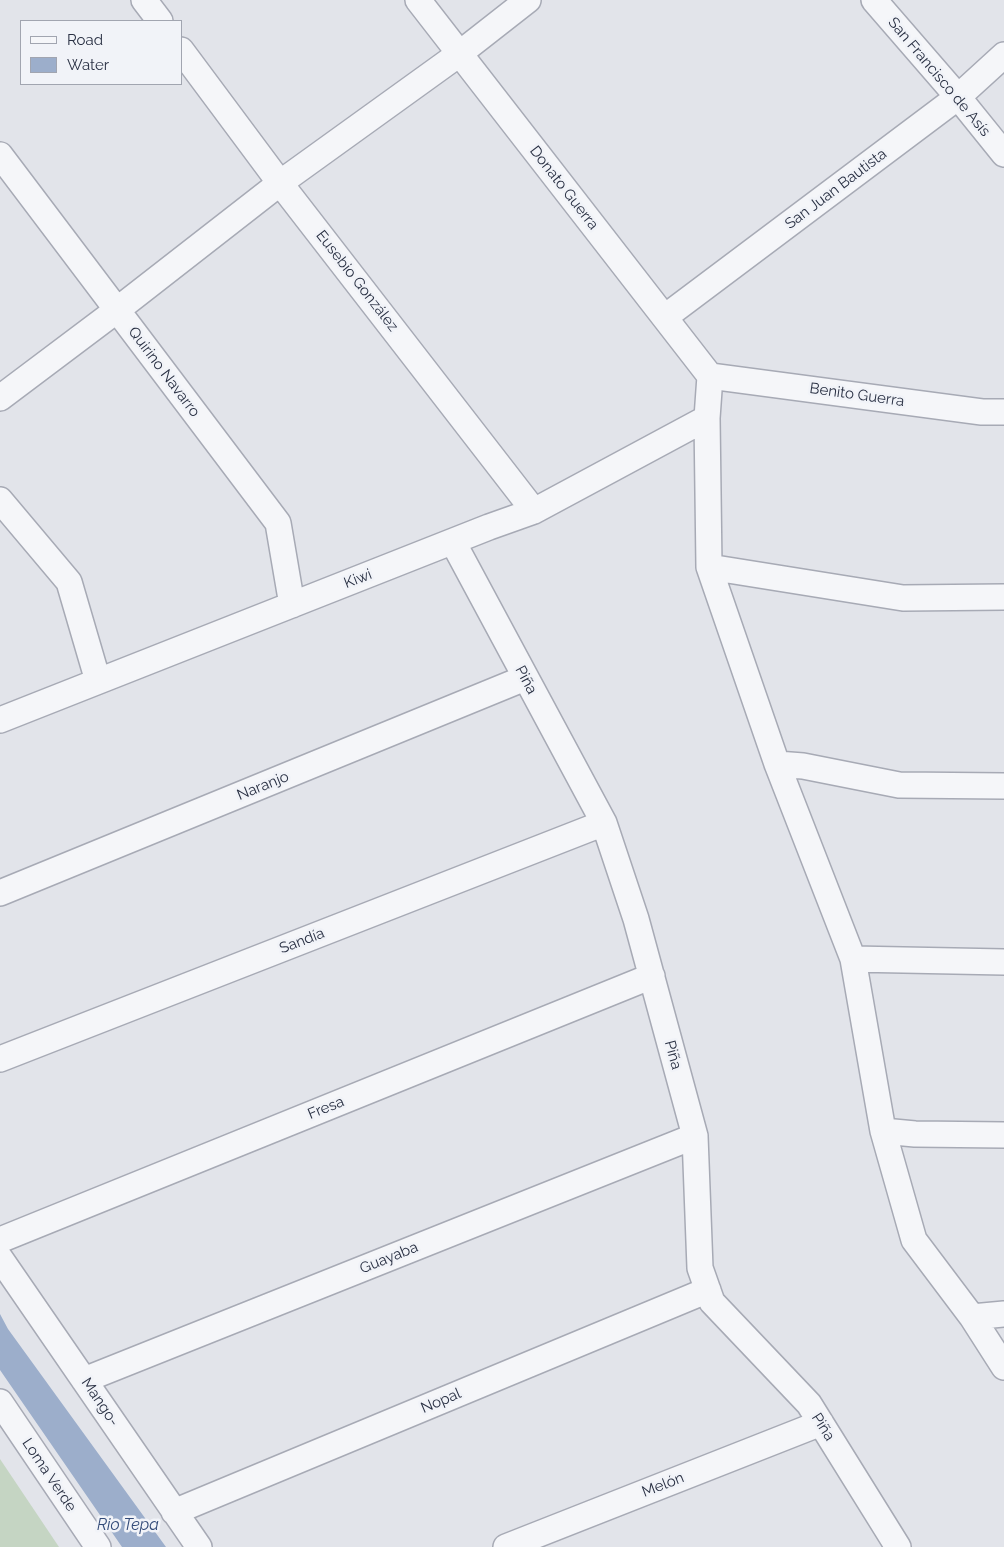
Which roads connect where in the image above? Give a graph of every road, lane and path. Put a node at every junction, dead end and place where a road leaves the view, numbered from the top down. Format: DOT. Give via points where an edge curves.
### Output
graph roads {
  1 [pos="144,0"];
  2 [pos="418,0"];
  3 [pos="528,0"];
  4 [pos="874,0"];
  5 [pos="159,20"];
  6 [pos="182,51"];
  7 [pos="459,54"];
  8 [pos="1004,56"];
  9 [pos="958,97"];
  10 [pos="0,154"];
  11 [pos="1004,154"];
  12 [pos="280,183"];
  13 [pos="117,310"];
  14 [pos="665,317"];
  15 [pos="710,376"];
  16 [pos="0,398"];
  17 [pos="1004,412"];
  18 [pos="707,418"];
  19 [pos="0,500"];
  20 [pos="534,511"];
  21 [pos="452,542"];
  22 [pos="709,567"];
  23 [pos="1004,597"];
  24 [pos="292,605"];
  25 [pos="525,678"];
  26 [pos="98,681"];
  27 [pos="0,720"];
  28 [pos="776,764"];
  29 [pos="1004,786"];
  30 [pos="604,823"];
  31 [pos="0,893"];
  32 [pos="853,959"];
  33 [pos="1004,962"];
  34 [pos="652,976"];
  35 [pos="0,1059"];
  36 [pos="883,1132"];
  37 [pos="1004,1135"];
  38 [pos="695,1136"];
  39 [pos="0,1240"];
  40 [pos="0,1258"];
  41 [pos="708,1290"];
  42 [pos="1004,1314"];
  43 [pos="972,1317"];
  44 [pos="1004,1367"];
  45 [pos="84,1380"];
  46 [pos="0,1402"];
  47 [pos="821,1424"];
  48 [pos="174,1512"];
  49 [pos="98,1547"];
  50 [pos="199,1547"];
  51 [pos="506,1547"];
  52 [pos="898,1547"];
  1 -- 5 [label="street"];
  2 -- 7 [label="street, Donato Guerra"];
  3 -- 7 [label="street"];
  4 -- 9 [label="street, San Francisco de Asís"];
  6 -- 12 [label="street, Eusebio González"];
  7 -- 12 [label="street"];
  7 -- 14 [label="street, Donato Guerra"];
  8 -- 9 [label="street, San Juan Bautista"];
  9 -- 11 [label="street, San Francisco de Asís"];
  9 -- 14 [label="street, San Juan Bautista"];
  10 -- 13 [label="street, Quirino Navarro"];
  12 -- 13 [label="street"];
  12 -- 20 [label="street, Eusebio González"];
  13 -- 16 [label="street"];
  13 -- 24 [label="street, Quirino Navarro" via="278,522"];
  14 -- 15 [label="street, Donato Guerra"];
  15 -- 17 [label="street, Benito Guerra" via="982,412"];
  15 -- 18 [label="street"];
  18 -- 20 [label="street, Kiwi"];
  18 -- 22 [label="street"];
  19 -- 26 [label="street" via="69,582"];
  20 -- 21 [label="street, Kiwi"];
  21 -- 24 [label="street, Kiwi"];
  21 -- 25 [label="street, Piña"];
  22 -- 23 [label="street" via="903,598"];
  22 -- 28 [label="street"];
  24 -- 26 [label="street, Kiwi"];
  25 -- 30 [label="street, Piña"];
  25 -- 31 [label="street, Naranjo"];
  26 -- 27 [label="street, Kiwi"];
  28 -- 29 [label="street" via="803,766 899,785"];
  28 -- 32 [label="street"];
  30 -- 34 [label="street, Piña"];
  30 -- 35 [label="street, Sandía"];
  32 -- 33 [label="street"];
  32 -- 36 [label="street"];
  34 -- 38 [label="street, Piña"];
  34 -- 39 [label="street, Fresa"];
  36 -- 37 [label="street"];
  36 -- 43 [label="street" via="914,1240"];
  38 -- 41 [label="street, Piña" via="700,1268"];
  38 -- 45 [label="street, Guayaba"];
  40 -- 45 [label="street, Mango-"];
  41 -- 47 [label="street, Piña" via="712,1302 808,1404"];
  41 -- 48 [label="street, Nopal"];
  42 -- 43 [label="street"];
  43 -- 44 [label="street"];
  45 -- 48 [label="street, Mango-"];
  46 -- 49 [label="street, Loma Verde"];
  47 -- 51 [label="street, Melón"];
  47 -- 52 [label="street, Piña"];
  48 -- 50 [label="street, Mango-"];
}
